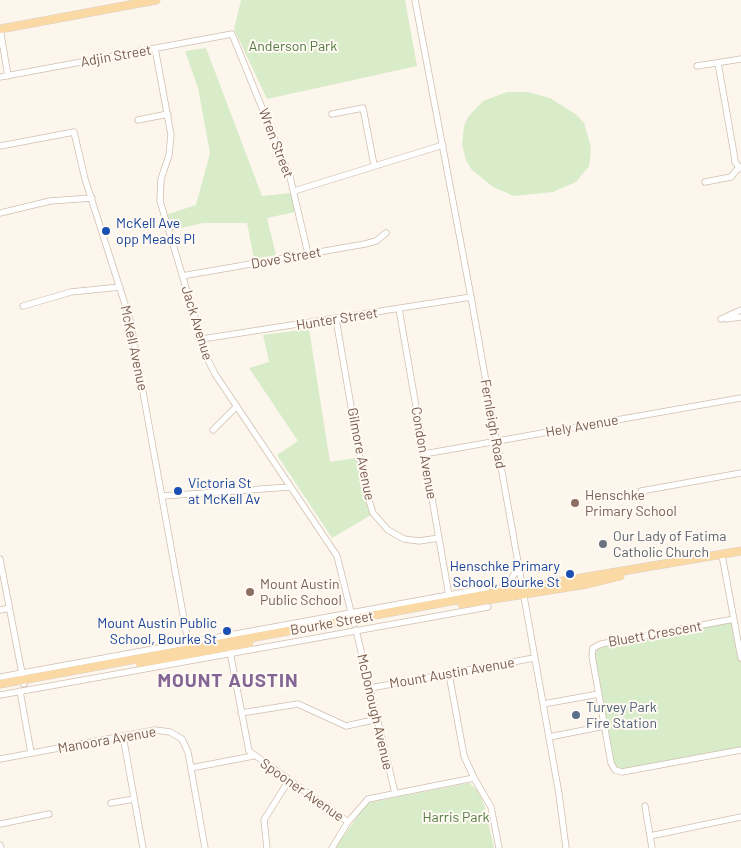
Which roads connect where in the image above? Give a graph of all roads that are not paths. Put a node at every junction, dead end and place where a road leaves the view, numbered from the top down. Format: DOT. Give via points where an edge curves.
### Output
graph roads {
  1 [pos="156,0"];
  2 [pos="416,0"];
  3 [pos="0,29"];
  4 [pos="232,34"];
  5 [pos="155,48"];
  6 [pos="741,59"];
  7 [pos="718,62"];
  8 [pos="697,66"];
  9 [pos="8,76"];
  10 [pos="0,77"];
  11 [pos="168,114"];
  12 [pos="332,114"];
  13 [pos="138,120"];
  14 [pos="443,144"];
  15 [pos="0,146"];
  16 [pos="374,165"];
  17 [pos="740,168"];
  18 [pos="705,182"];
  19 [pos="294,191"];
  20 [pos="92,198"];
  21 [pos="0,213"];
  22 [pos="386,233"];
  23 [pos="308,254"];
  24 [pos="182,276"];
  25 [pos="120,287"];
  26 [pos="471,298"];
  27 [pos="23,306"];
  28 [pos="399,309"];
  29 [pos="336,319"];
  30 [pos="202,339"];
  31 [pos="741,398"];
  32 [pos="236,407"];
  33 [pos="213,430"];
  34 [pos="497,442"];
  35 [pos="424,454"];
  36 [pos="741,473"];
  37 [pos="290,487"];
  38 [pos="641,491"];
  39 [pos="162,496"];
  40 [pos="439,538"];
  41 [pos="741,552"];
  42 [pos="722,555"];
  43 [pos="0,559"];
  44 [pos="518,564"];
  45 [pos="487,588"];
  46 [pos="523,592"];
  47 [pos="449,596"];
  48 [pos="470,598"];
  49 [pos="488,607"];
  50 [pos="10,608"];
  51 [pos="0,610"];
  52 [pos="447,610"];
  53 [pos="734,619"];
  54 [pos="354,621"];
  55 [pos="188,642"];
  56 [pos="740,647"];
  57 [pos="230,648"];
  58 [pos="534,658"];
  59 [pos="741,658"];
  60 [pos="449,674"];
  61 [pos="0,677"];
  62 [pos="22,682"];
  63 [pos="0,684"];
  64 [pos="370,688"];
  65 [pos="0,689"];
  66 [pos="599,694"];
  67 [pos="0,695"];
  68 [pos="543,704"];
  69 [pos="241,713"];
  70 [pos="378,719"];
  71 [pos="605,726"];
  72 [pos="123,736"];
  73 [pos="549,736"];
  74 [pos="741,750"];
  75 [pos="31,753"];
  76 [pos="253,756"];
  77 [pos="0,759"];
  78 [pos="191,768"];
  79 [pos="474,778"];
  80 [pos="289,780"];
  81 [pos="395,793"];
  82 [pos="134,799"];
  83 [pos="111,803"];
  84 [pos="645,806"];
  85 [pos="49,814"];
  86 [pos="741,816"];
  87 [pos="348,822"];
  88 [pos="0,824"];
  89 [pos="650,836"];
  90 [pos="143,848"];
  91 [pos="205,848"];
  92 [pos="267,848"];
  93 [pos="332,848"];
  94 [pos="499,848"];
  95 [pos="566,848"];
  96 [pos="652,848"];
  1 -- 3 [label="main road"];
  2 -- 14 [label="street, Fernleigh Road"];
  3 -- 9 [label="street"];
  4 -- 5 [label="street, Adjin Street"];
  4 -- 19 [label="street, Wren Street"];
  5 -- 9 [label="street, Adjin Street"];
  5 -- 11 [label="street, Jack Avenue"];
  6 -- 7 [label="street"];
  7 -- 8 [label="street"];
  7 -- 17 [label="street" via="734,154"];
  9 -- 10 [label="street, Adjin Street"];
  11 -- 13 [label="street"];
  11 -- 24 [label="street, Jack Avenue" via="171,144 161,179 160,201"];
  12 -- 16 [label="street" via="363,108"];
  14 -- 16 [label="street"];
  14 -- 26 [label="street, Fernleigh Road"];
  15 -- 20 [label="street, McKell Avenue" via="74,132"];
  16 -- 19 [label="street"];
  17 -- 18 [label="street" via="731,177"];
  19 -- 23 [label="street, Wren Street"];
  20 -- 21 [label="street" via="50,201"];
  20 -- 25 [label="street, McKell Avenue"];
  22 -- 23 [label="street, Dove Street" via="371,243"];
  23 -- 24 [label="street, Dove Street"];
  24 -- 30 [label="street, Jack Avenue"];
  25 -- 27 [label="street" via="71,292"];
  25 -- 39 [label="street, McKell Avenue" via="130,320"];
  26 -- 28 [label="street, Hunter Street"];
  26 -- 34 [label="street, Fernleigh Road"];
  28 -- 29 [label="street, Hunter Street"];
  28 -- 35 [label="street, Condon Avenue"];
  29 -- 30 [label="street, Hunter Street"];
  29 -- 40 [label="street, Gilmore Avenue" via="365,488 374,513 388,530 404,539"];
  30 -- 32 [label="street, Jack Avenue" via="210,367"];
  31 -- 34 [label="street, Hely Avenue"];
  32 -- 33 [label="street"];
  32 -- 37 [label="street, Jack Avenue"];
  34 -- 35 [label="street, Hely Avenue"];
  34 -- 44 [label="street, Fernleigh Road"];
  35 -- 40 [label="street, Condon Avenue"];
  36 -- 38 [label="street"];
  37 -- 39 [label="street"];
  37 -- 54 [label="street, Jack Avenue" via="337,556"];
  39 -- 55 [label="street, McKell Avenue"];
  40 -- 47 [label="street, Condon Avenue"];
  41 -- 42 [label="main road, Bourke Street"];
  42 -- 46 [label="main road, Bourke Street"];
  42 -- 53 [label="street"];
  43 -- 50 [label="street"];
  44 -- 46 [label="street, Fernleigh Road"];
  44 -- 48 [label="street" via="514,577 505,587"];
  45 -- 47 [label="street, Bourke Street"];
  46 -- 48 [label="main road, Bourke Street"];
  46 -- 52 [label="main road, Bourke Street"];
  46 -- 58 [label="street, Fernleigh Road"];
  47 -- 54 [label="street, Bourke Street"];
  48 -- 54 [label="main road, Bourke Street"];
  49 -- 52 [label="street, Bourke Street"];
  50 -- 51 [label="street"];
  50 -- 62 [label="street"];
  52 -- 54 [label="main road, Bourke Street"];
  53 -- 56 [label="street"];
  53 -- 66 [label="street, Bluett Crescent" via="596,645 592,656"];
  54 -- 55 [label="street, Bourke Street"];
  54 -- 57 [label="main road, Bourke Street"];
  54 -- 57 [label="street, Bourke Street"];
  54 -- 64 [label="street, McDonough Avenue"];
  55 -- 62 [label="street, Bourke Street"];
  56 -- 59 [label="street"];
  57 -- 62 [label="main road, Bourke Street"];
  57 -- 69 [label="street, Spooner Avenue"];
  58 -- 60 [label="street, Mount Austin Avenue"];
  58 -- 68 [label="street, Fernleigh Road"];
  60 -- 64 [label="street, Mount Austin Avenue"];
  60 -- 79 [label="street" via="464,756"];
  61 -- 62 [label="street, Bourke Street"];
  62 -- 63 [label="main road, Bourke Street"];
  62 -- 65 [label="main road, Bourke Street"];
  62 -- 67 [label="street, Bourke Street"];
  62 -- 75 [label="street"];
  64 -- 70 [label="street, McDonough Avenue"];
  66 -- 68 [label="street"];
  66 -- 71 [label="street, Bluett Crescent"];
  68 -- 73 [label="street, Fernleigh Road"];
  69 -- 70 [label="street" via="298,704 346,726"];
  69 -- 76 [label="street, Spooner Avenue" via="247,746"];
  70 -- 81 [label="street, McDonough Avenue"];
  71 -- 73 [label="street"];
  71 -- 74 [label="street, Bluett Crescent" via="611,764 618,772"];
  72 -- 75 [label="street, Manoora Avenue"];
  72 -- 78 [label="street, Manoora Avenue" via="155,730 170,732 186,745"];
  72 -- 82 [label="street"];
  73 -- 95 [label="street, Fernleigh Road"];
  75 -- 77 [label="street, Manoora Avenue"];
  76 -- 78 [label="street"];
  76 -- 80 [label="street, Spooner Avenue"];
  78 -- 91 [label="street, Manoora Avenue"];
  79 -- 81 [label="street"];
  79 -- 94 [label="street" via="490,807"];
  80 -- 87 [label="street, Spooner Avenue"];
  80 -- 92 [label="street" via="264,820"];
  81 -- 87 [label="street" via="364,801"];
  82 -- 83 [label="street"];
  82 -- 90 [label="street"];
  84 -- 89 [label="street"];
  85 -- 88 [label="street"];
  86 -- 89 [label="street"];
  87 -- 93 [label="street"];
  89 -- 96 [label="street"];
}
